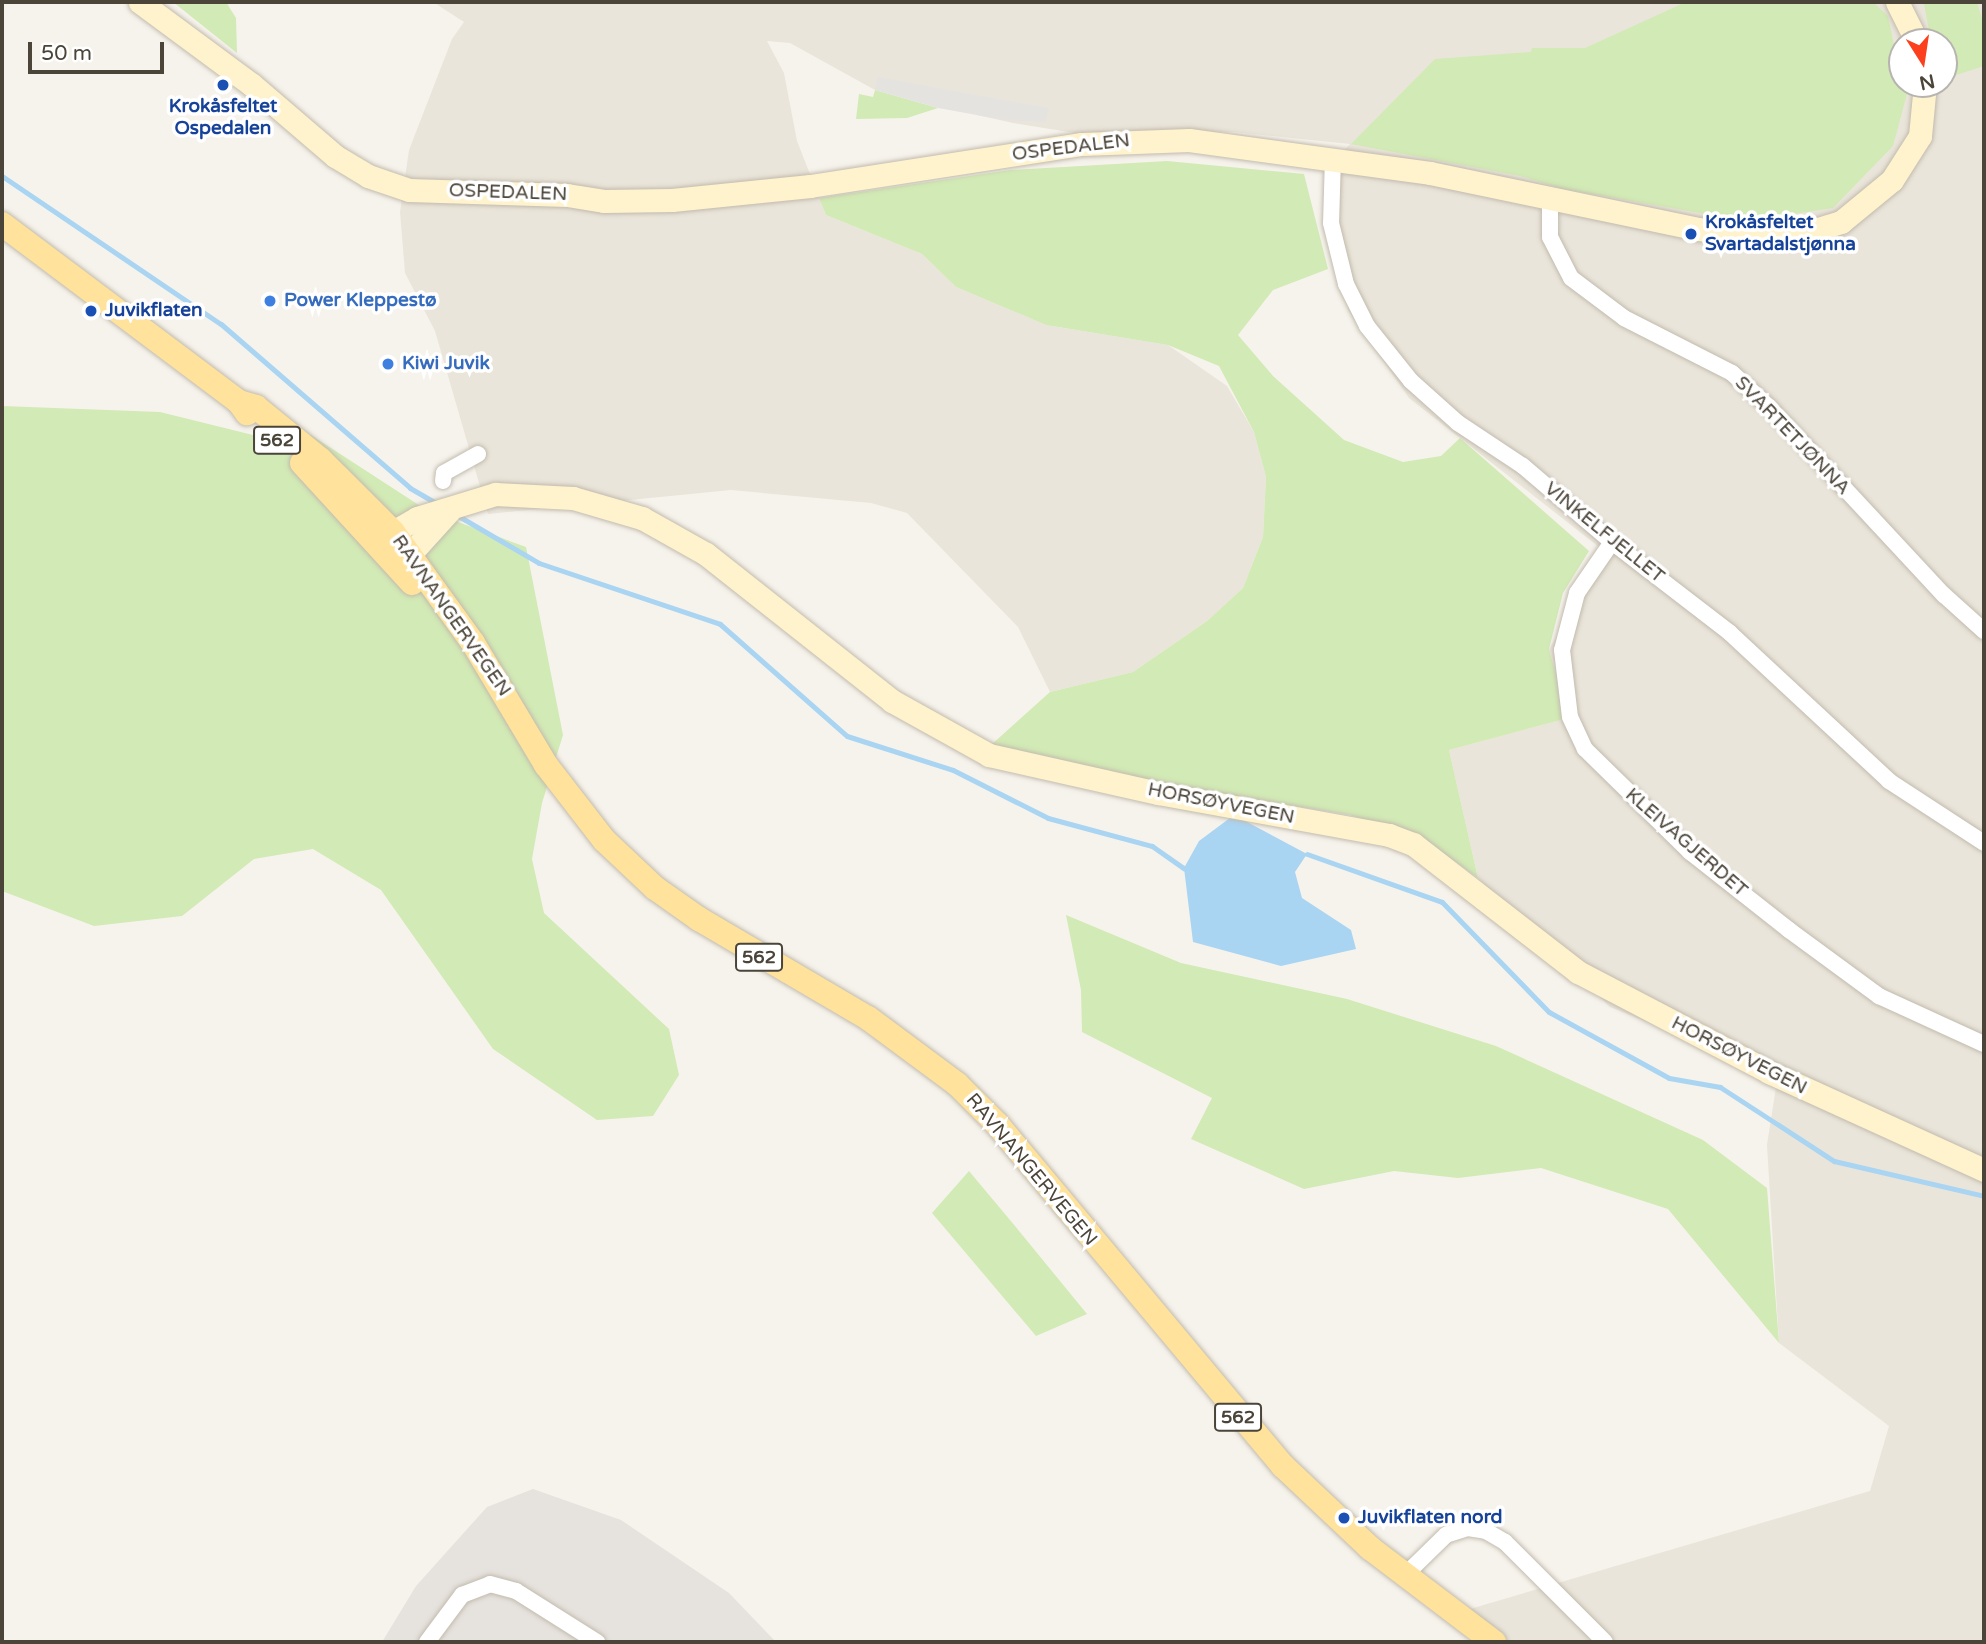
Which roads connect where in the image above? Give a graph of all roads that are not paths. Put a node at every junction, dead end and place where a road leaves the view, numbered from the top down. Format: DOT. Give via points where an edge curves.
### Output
graph roads {
  1 [pos="140,2"];
  2 [pos="1897,2"];
  3 [pos="1910,28"];
  4 [pos="1924,98"];
  5 [pos="1333,158"];
  6 [pos="1550,200"];
  7 [pos="2,224"];
  8 [pos="478,454"];
  9 [pos="443,481"];
  10 [pos="1612,542"];
  11 [pos="396,546"];
  12 [pos="1984,631"];
  13 [pos="1984,843"];
  14 [pos="1984,1044"];
  15 [pos="1984,1170"];
  16 [pos="1404,1576"];
  17 [pos="427,1642"];
  18 [pos="597,1642"];
  19 [pos="1494,1642"];
  20 [pos="1605,1642"];
  1 -- 5 [label="street, OSPEDALEN" via="251,84 335,156 368,176 409,190 672,200 810,186 848,176 1082,144 1146,140 1212,142"];
  2 -- 3 [label="street"];
  4 -- 6 [label="street, OSPEDALEN" via="1920,136 1898,173 1850,217 1808,234 1737,235"];
  5 -- 6 [label="street, OSPEDALEN" via="1497,185"];
  5 -- 10 [label="street, VINKELFJELLET" via="1330,215 1338,256 1346,284 1372,333 1411,381 1458,423 1523,466"];
  6 -- 12 [label="street, SVARTETJØNNA" via="1550,237 1571,278 1624,318 1732,373"];
  7 -- 11 [label="main road, RAVNANGERVEGEN / 562" via="239,402"];
  8 -- 9 [label="street" via="443,473"];
  10 -- 13 [label="street, VINKELFJELLET" via="1730,632 1889,781"];
  10 -- 14 [label="street, KLEIVAGJERDET" via="1577,593 1562,650 1570,717 1586,749 1690,852 1788,930 1879,996"];
  11 -- 15 [label="street, HORSØYVEGEN" via="449,511 495,494 553,495 597,503 684,540 892,701 989,755 1158,793 1389,835 1413,844 1578,972 1769,1072"];
  11 -- 16 [label="main road, RAVNANGERVEGEN / 562" via="584,816 655,888 743,947 897,1037 957,1084 997,1124 1255,1436 1337,1519"];
  16 -- 19 [label="main road, RAVNANGERVEGEN / 562"];
  16 -- 20 [label="street" via="1446,1535 1468,1528 1486,1531 1505,1542"];
  17 -- 18 [label="street" via="461,1595 491,1584 516,1591"];
}
